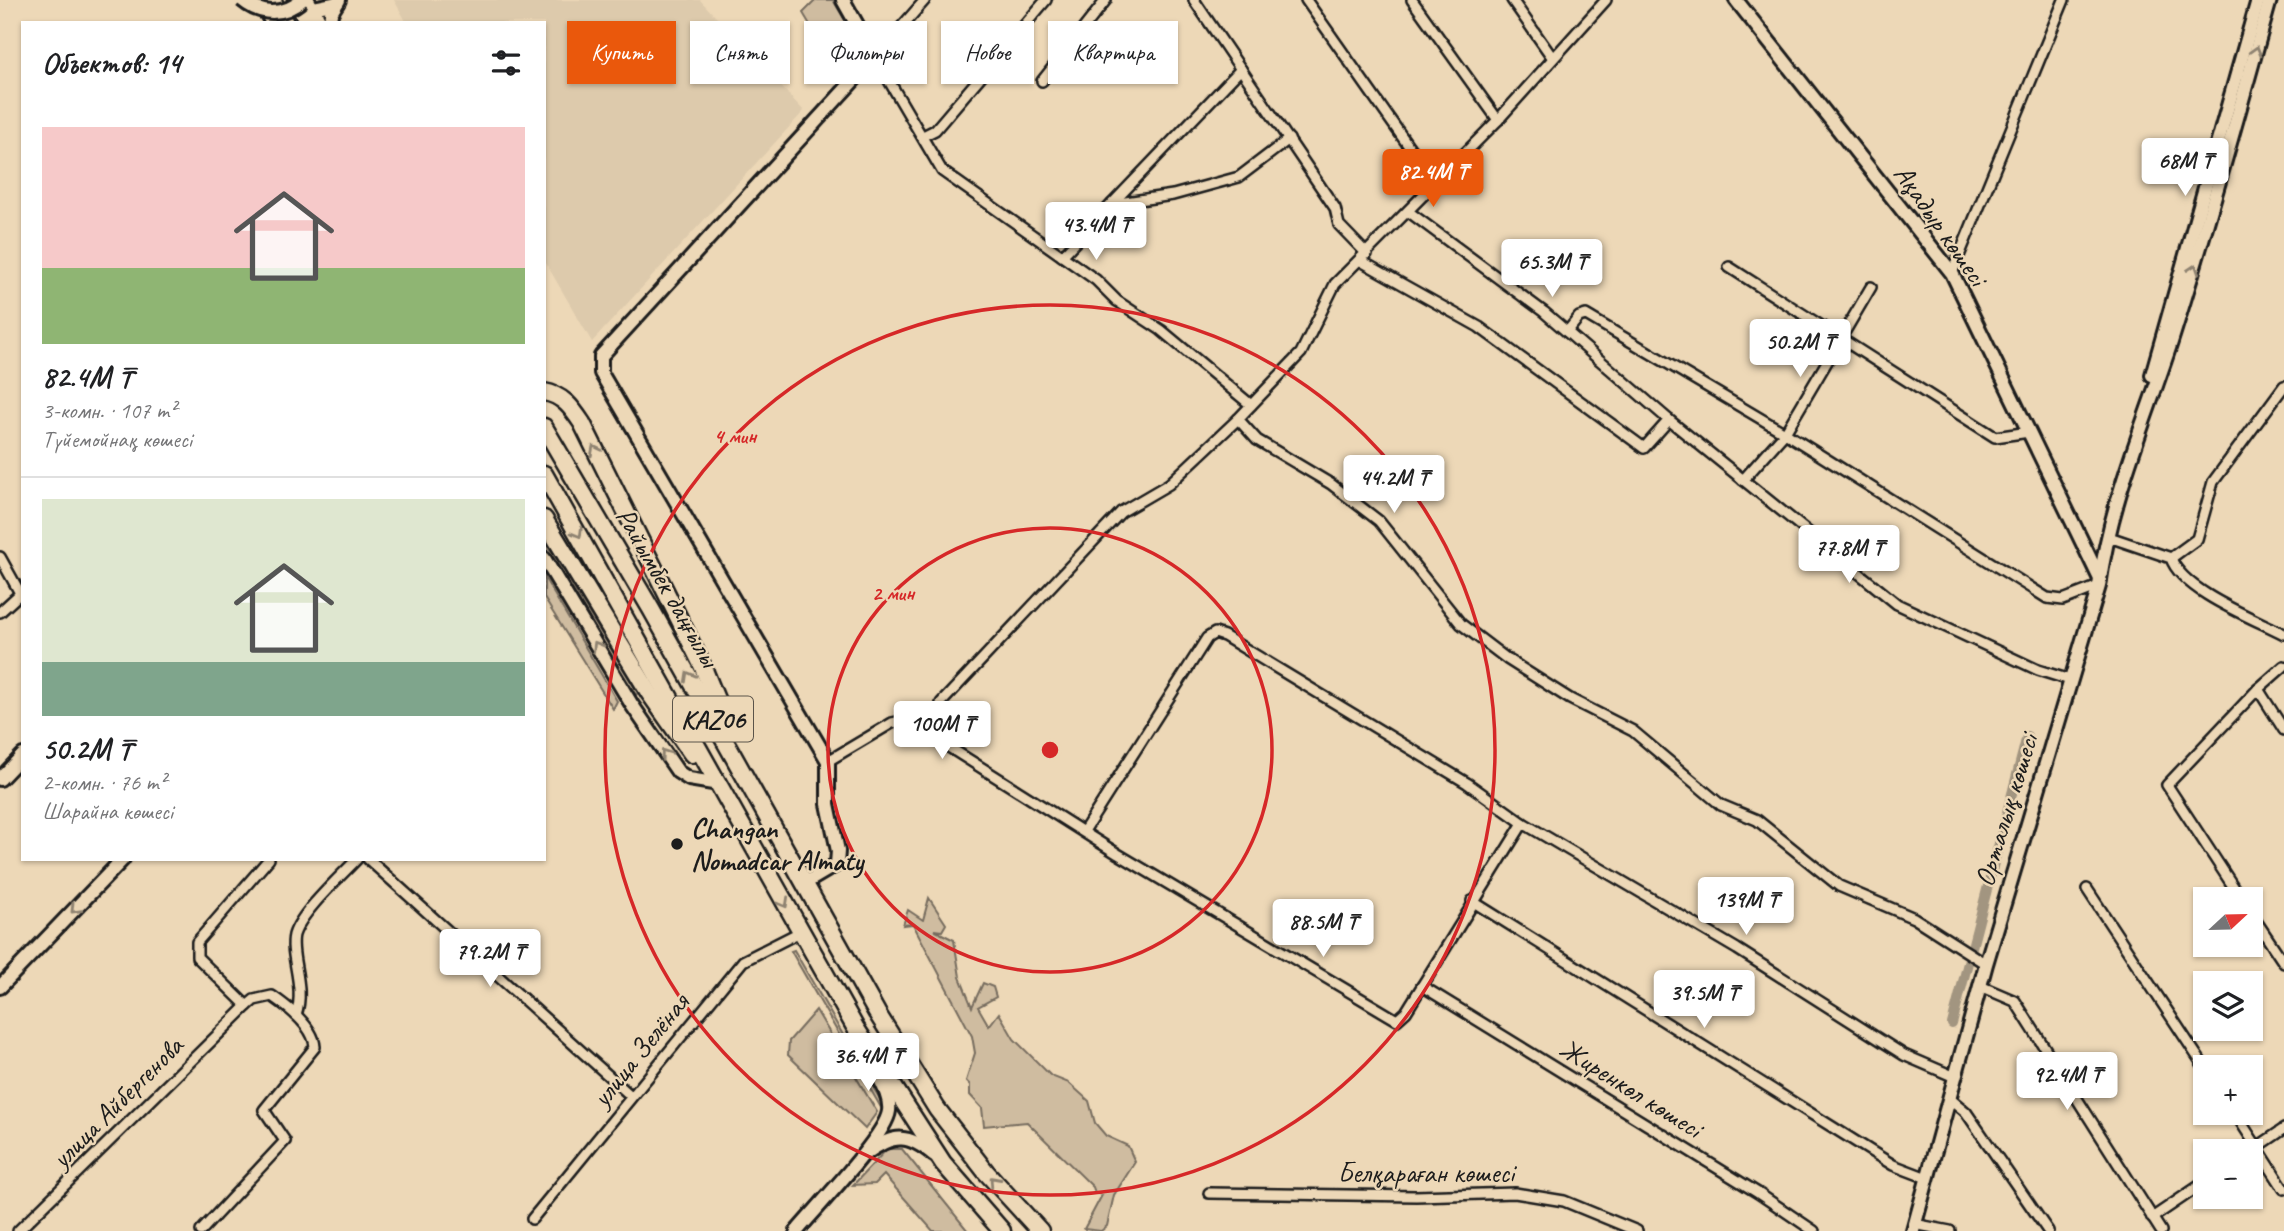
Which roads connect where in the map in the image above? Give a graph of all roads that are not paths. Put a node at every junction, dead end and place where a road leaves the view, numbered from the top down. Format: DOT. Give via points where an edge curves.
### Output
graph roads {
  1 [pos="242,0"];
  2 [pos="259,0"];
  3 [pos="272,0"];
  4 [pos="296,0"];
  5 [pos="843,0"];
  6 [pos="925,0"];
  7 [pos="1046,0"];
  8 [pos="1106,0"];
  9 [pos="1194,0"];
  10 [pos="1306,0"];
  11 [pos="1412,0"];
  12 [pos="1512,0"];
  13 [pos="1606,0"];
  14 [pos="1737,0"];
  15 [pos="2064,0"];
  16 [pos="2259,0"];
  17 [pos="2270,0"];
  18 [pos="338,2"];
  19 [pos="308,8"];
  20 [pos="271,21"];
  21 [pos="284,21"];
  22 [pos="331,21"];
  23 [pos="855,21"];
  24 [pos="907,21"];
  25 [pos="1552,57"];
  26 [pos="1241,69"];
  27 [pos="1042,81"];
  28 [pos="850,84"];
  29 [pos="891,84"];
  30 [pos="1498,120"];
  31 [pos="923,136"];
  32 [pos="1289,139"];
  33 [pos="1439,181"];
  34 [pos="1112,204"];
  35 [pos="1409,212"];
  36 [pos="1062,256"];
  37 [pos="1364,258"];
  38 [pos="1729,267"];
  39 [pos="1952,273"];
  40 [pos="1871,287"];
  41 [pos="1567,332"];
  42 [pos="1841,339"];
  43 [pos="2284,386"];
  44 [pos="546,392"];
  45 [pos="2148,403"];
  46 [pos="1251,405"];
  47 [pos="1238,419"];
  48 [pos="1669,420"];
  49 [pos="546,430"];
  50 [pos="2029,432"];
  51 [pos="1785,433"];
  52 [pos="546,477"];
  53 [pos="1743,481"];
  54 [pos="546,522"];
  55 [pos="2109,537"];
  56 [pos="0,556"];
  57 [pos="2171,558"];
  58 [pos="546,561"];
  59 [pos="2099,583"];
  60 [pos="21,592"];
  61 [pos="0,612"];
  62 [pos="2284,634"];
  63 [pos="2284,666"];
  64 [pos="2070,680"];
  65 [pos="2258,690"];
  66 [pos="650,694"];
  67 [pos="941,703"];
  68 [pos="632,705"];
  69 [pos="2284,730"];
  70 [pos="21,757"];
  71 [pos="828,761"];
  72 [pos="0,779"];
  73 [pos="713,783"];
  74 [pos="756,795"];
  75 [pos="732,809"];
  76 [pos="1523,823"];
  77 [pos="1084,831"];
  78 [pos="121,861"];
  79 [pos="267,861"];
  80 [pos="355,861"];
  81 [pos="370,861"];
  82 [pos="805,883"];
  83 [pos="2234,887"];
  84 [pos="2087,890"];
  85 [pos="1472,901"];
  86 [pos="800,932"];
  87 [pos="2263,932"];
  88 [pos="2284,963"];
  89 [pos="1986,964"];
  90 [pos="1422,986"];
  91 [pos="1980,986"];
  92 [pos="0,987"];
  93 [pos="247,1006"];
  94 [pos="296,1015"];
  95 [pos="855,1027"];
  96 [pos="2196,1055"];
  97 [pos="1955,1077"];
  98 [pos="631,1096"];
  99 [pos="1949,1098"];
  100 [pos="2284,1129"];
  101 [pos="2263,1144"];
  102 [pos="858,1159"];
  103 [pos="2263,1162"];
  104 [pos="943,1163"];
  105 [pos="1927,1178"];
  106 [pos="2284,1189"];
  107 [pos="2193,1190"];
  108 [pos="1209,1193"];
  109 [pos="2152,1217"];
  110 [pos="532,1219"];
  111 [pos="1913,1228"];
  112 [pos="18,1231"];
  113 [pos="201,1231"];
  114 [pos="797,1231"];
  115 [pos="1002,1231"];
  116 [pos="1040,1231"];
  117 [pos="1637,1231"];
  118 [pos="1814,1231"];
  119 [pos="1950,1231"];
  120 [pos="2048,1231"];
  121 [pos="2161,1231"];
  1 -- 19 [label="street, bridge" via="258,11 274,13"];
  2 -- 20 [label="street"];
  3 -- 21 [label="highway"];
  4 -- 19 [label="highway"];
  5 -- 23 [label="street"];
  6 -- 24 [label="street"];
  7 -- 31 [label="street" via="935,130"];
  8 -- 27 [label="street"];
  9 -- 26 [label="street"];
  10 -- 33 [label="street" via="1410,148"];
  11 -- 30 [label="street"];
  12 -- 25 [label="street"];
  13 -- 25 [label="street"];
  14 -- 39 [label="street, Ақадыр көшесі"];
  15 -- 39 [label="street"];
  16 -- 45 [label="street, Орталық көшесі" via="2152,373"];
  45 -- 17 [label="street, Орталық көшесі, one-way" via="2201,249"];
  18 -- 19 [label="street"];
  18 -- 22 [label="street"];
  25 -- 30 [label="street"];
  26 -- 32 [label="street"];
  26 -- 34 [label="street"];
  28 -- 71 [label="street" via="601,356 601,373"];
  29 -- 31 [label="street"];
  30 -- 33 [label="street"];
  31 -- 36 [label="street" via="942,170"];
  32 -- 34 [label="street" via="1239,177 1173,195"];
  32 -- 37 [label="street" via="1335,208 1339,225"];
  33 -- 35 [label="street"];
  34 -- 36 [label="street"];
  35 -- 37 [label="street"];
  35 -- 41 [label="street"];
  36 -- 46 [label="street"];
  37 -- 46 [label="street" via="1335,284 1301,352"];
  37 -- 48 [label="street" via="1479,327 1644,448"];
  38 -- 42 [label="street"];
  39 -- 50 [label="street, Ақадыр көшесі"];
  40 -- 42 [label="street"];
  41 -- 48 [label="street"];
  41 -- 51 [label="street" via="1586,315"];
  42 -- 50 [label="street" via="1995,437"];
  42 -- 51 [label="street"];
  43 -- 57 [label="street" via="2213,482 2197,539"];
  74 -- 44 [label="highway, one-way" via="702,665 582,423 570,404"];
  45 -- 55 [label="street, Орталық көшесі"];
  46 -- 47 [label="street"];
  47 -- 67 [label="street" via="1169,484 1121,512"];
  47 -- 89 [label="street" via="1257,440 1331,484 1380,521 1461,624 1507,659 1633,731 1721,805 1757,820 1839,886 1914,918"];
  48 -- 53 [label="street"];
  74 -- 49 [label="highway, Райымбек даңғылы / KАZ06, one-way"];
  50 -- 59 [label="street, Ақадыр көшесі"];
  51 -- 53 [label="street"];
  51 -- 59 [label="street" via="2047,598 2063,600"];
  52 -- 75 [label="highway, Райымбек даңғылы / KАZ06, one-way"];
  53 -- 64 [label="street" via="1897,604 2038,670"];
  54 -- 66 [label="highway"];
  55 -- 57 [label="street"];
  55 -- 59 [label="street, Орталық көшесі"];
  56 -- 60 [label="street"];
  57 -- 62 [label="street" via="2174,568 2202,591"];
  68 -- 58 [label="street, one-way"];
  59 -- 64 [label="street, Орталық көшесі"];
  60 -- 61 [label="street"];
  63 -- 65 [label="street"];
  64 -- 89 [label="street, Орталық көшесі"];
  65 -- 69 [label="street"];
  65 -- 83 [label="street" via="2167,785"];
  66 -- 68 [label="street"];
  66 -- 73 [label="highway"];
  73 -- 68 [label="street, one-way" via="677,772"];
  70 -- 72 [label="street"];
  71 -- 77 [label="street" via="905,720"];
  71 -- 82 [label="street" via="828,804 837,864"];
  73 -- 75 [label="highway"];
  74 -- 82 [label="highway, Райымбек даңғылы / KАZ06"];
  75 -- 86 [label="highway, Райымбек даңғылы / KАZ06, one-way"];
  76 -- 77 [label="street" via="1467,783 1215,634 1207,638"];
  76 -- 85 [label="street"];
  76 -- 97 [label="street" via="1737,949 1904,1055"];
  77 -- 90 [label="street" via="1393,1019 1406,1012"];
  78 -- 92 [label="street, one-way"];
  79 -- 93 [label="street" via="195,951"];
  80 -- 94 [label="street" via="294,935 300,993"];
  81 -- 98 [label="street"];
  116 -- 82 [label="highway, Райымбек даңғылы / KАZ06, one-way" via="937,1109"];
  84 -- 96 [label="street"];
  85 -- 90 [label="street"];
  85 -- 105 [label="street" via="1893,1165"];
  86 -- 95 [label="highway, Райымбек даңғылы / KАZ06"];
  86 -- 98 [label="street, улица Зелёная" via="743,961"];
  87 -- 88 [label="street"];
  89 -- 91 [label="street, Орталық көшесі"];
  90 -- 118 [label="street, Жиренкөл көшесі"];
  91 -- 97 [label="street, Орталық көшесі"];
  91 -- 109 [label="street" via="2015,1001"];
  93 -- 94 [label="street, улица Айбергенова" via="272,996"];
  93 -- 112 [label="street, улица Айбергенова"];
  94 -- 113 [label="street" via="315,1046 264,1110 285,1141"];
  95 -- 102 [label="street" via="886,1093 889,1110 886,1122"];
  95 -- 104 [label="highway, Райымбек даңғылы / KАZ06"];
  97 -- 99 [label="street, Орталық көшесі"];
  98 -- 110 [label="street, улица Зелёная"];
  99 -- 105 [label="street, Орталық көшесі"];
  99 -- 120 [label="street" via="1966,1112"];
  100 -- 101 [label="street"];
  102 -- 104 [label="street" via="898,1138 921,1144"];
  102 -- 114 [label="street"];
  103 -- 106 [label="street"];
  104 -- 115 [label="highway, Райымбек даңғылы / KАZ06"];
  105 -- 111 [label="street, Орталық көшесі"];
  107 -- 109 [label="street"];
  108 -- 117 [label="street, Белқараған көшесі" via="1516,1193 1563,1201"];
  109 -- 121 [label="street"];
  111 -- 119 [label="street"];
}
